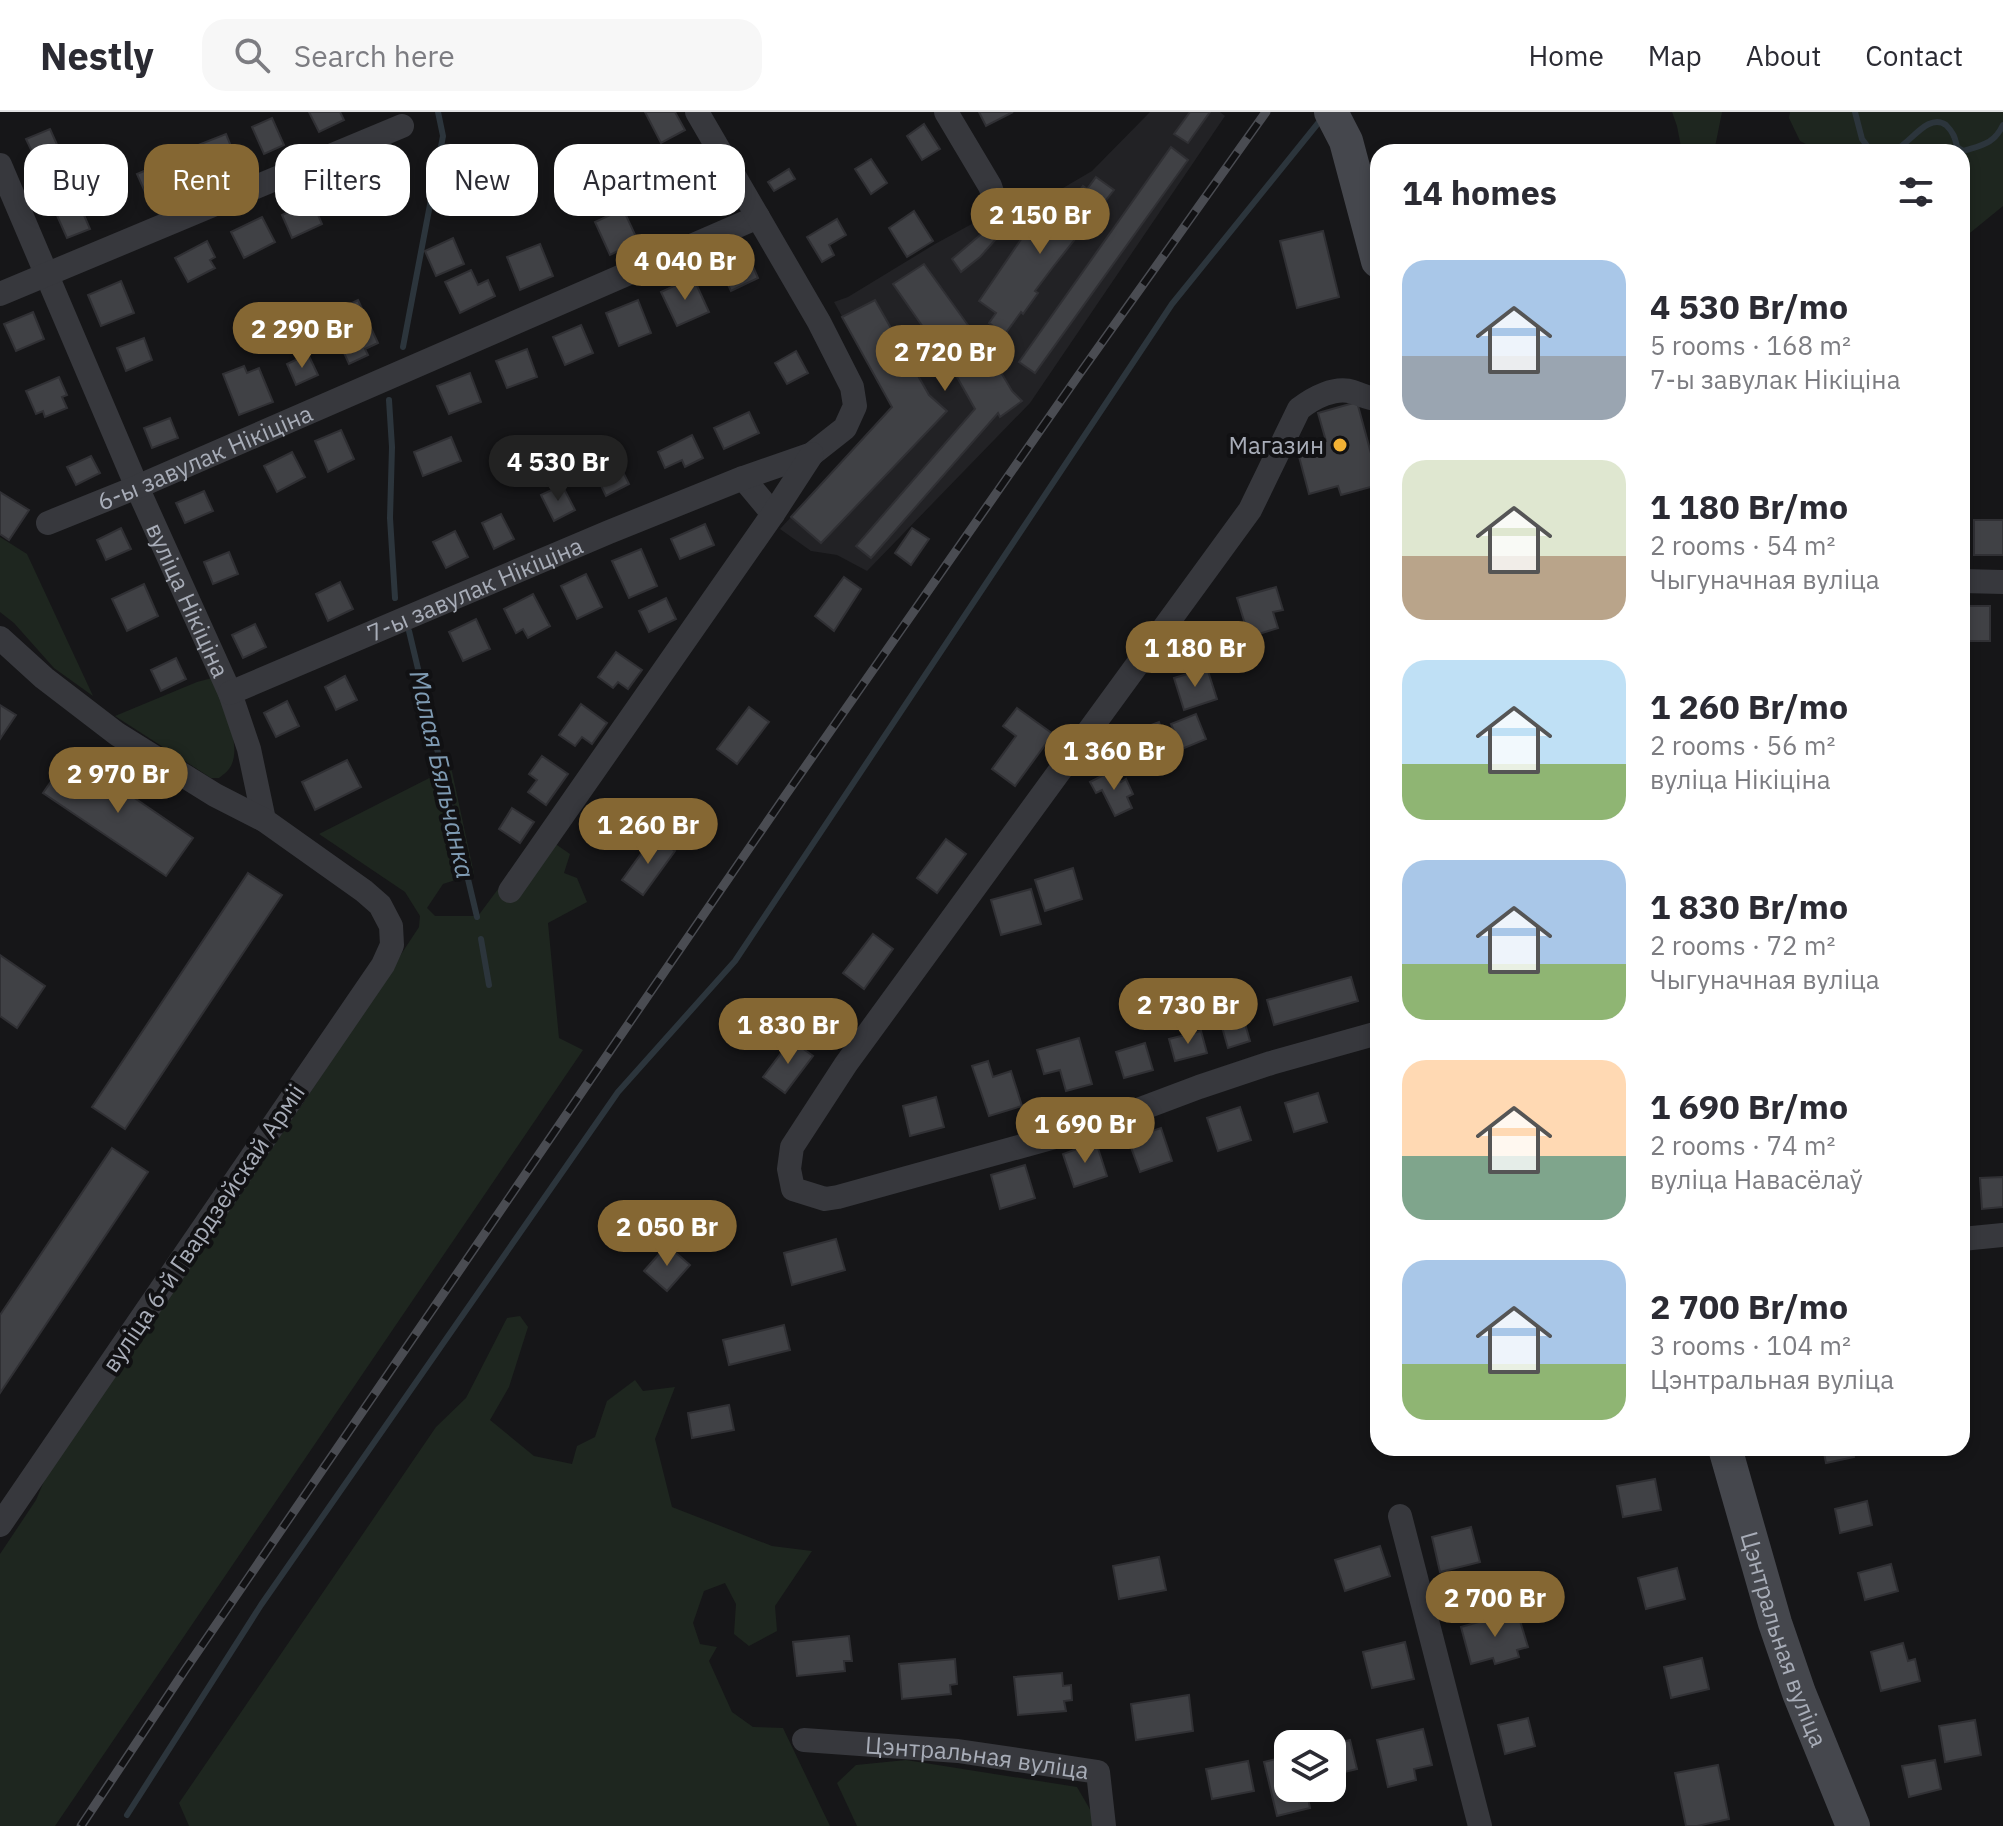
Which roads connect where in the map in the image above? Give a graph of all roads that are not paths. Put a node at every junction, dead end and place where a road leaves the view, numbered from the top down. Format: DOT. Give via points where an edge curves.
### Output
graph roads {
  1 [pos="697,112"];
  2 [pos="946,112"];
  3 [pos="1332,113"];
  4 [pos="402,126"];
  5 [pos="0,165"];
  6 [pos="999,213"];
  7 [pos="758,217"];
  8 [pos="1370,231"];
  9 [pos="47,274"];
  10 [pos="0,294"];
  11 [pos="1370,399"];
  12 [pos="812,454"];
  13 [pos="743,478"];
  14 [pos="137,487"];
  15 [pos="773,514"];
  16 [pos="48,523"];
  17 [pos="1970,581"];
  18 [pos="2003,582"];
  19 [pos="0,638"];
  20 [pos="230,693"];
  21 [pos="264,820"];
  22 [pos="510,891"];
  23 [pos="1370,1035"];
  24 [pos="2003,1235"];
  25 [pos="1970,1238"];
  26 [pos="1727,1456"];
  27 [pos="1400,1516"];
  28 [pos="0,1525"];
  29 [pos="804,1740"];
  30 [pos="1104,1826"];
  31 [pos="1480,1826"];
  32 [pos="1853,1826"];
  1 -- 7 [label="street"];
  2 -- 6 [label="street" via="990,186"];
  3 -- 8 [label="street" via="1346,141"];
  4 -- 9 [label="street"];
  5 -- 9 [label="street, вуліца Нікіціна"];
  7 -- 12 [label="street" via="852,387 855,406 845,428"];
  7 -- 14 [label="street, 6-ы завулак Нікіціна"];
  9 -- 10 [label="street"];
  9 -- 14 [label="street, вуліца Нікіціна"];
  11 -- 23 [label="street" via="1343,390 1312,398 1299,409 1250,510 830,1088 792,1147 793,1189 825,1199 838,1197 1098,1125 1271,1063"];
  12 -- 13 [label="street, 7-ы завулак Нікіціна"];
  12 -- 15 [label="street"];
  13 -- 15 [label="street"];
  13 -- 20 [label="street, 7-ы завулак Нікіціна"];
  14 -- 16 [label="street, 6-ы завулак Нікіціна"];
  14 -- 20 [label="street, вуліца Нікіціна"];
  15 -- 22 [label="street"];
  17 -- 18 [label="street"];
  19 -- 21 [label="street" via="117,734"];
  20 -- 21 [label="street, вуліца Нікіціна"];
  21 -- 28 [label="street, вуліца 6-й Гвардзейскай Арміі" via="380,905 391,926 392,945"];
  24 -- 25 [label="street"];
  26 -- 32 [label="street, Цэнтральная вуліца" via="1794,1679"];
  27 -- 31 [label="street"];
  29 -- 30 [label="street, Цэнтральная вуліца" via="958,1751 1098,1772"];
}
